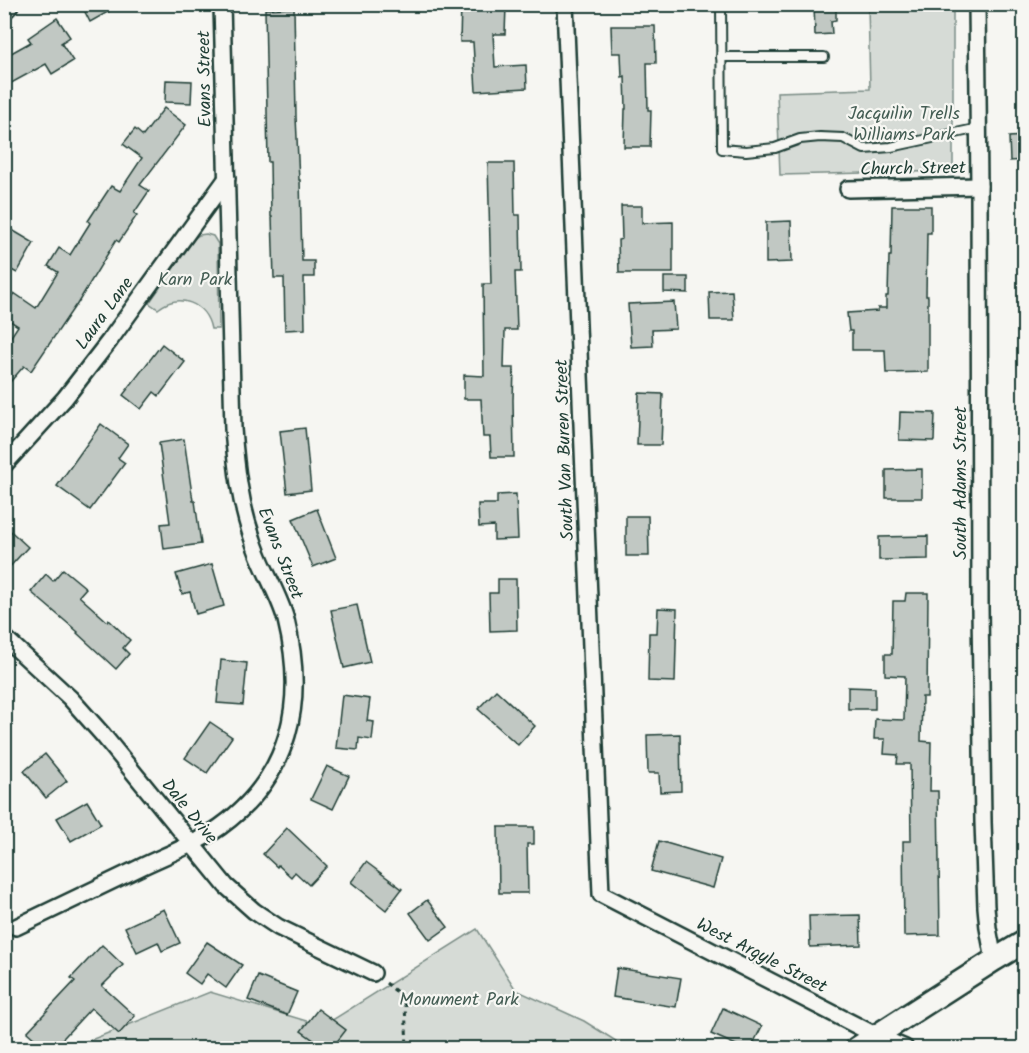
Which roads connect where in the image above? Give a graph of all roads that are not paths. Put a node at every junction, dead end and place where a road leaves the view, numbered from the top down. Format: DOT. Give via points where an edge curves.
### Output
graph roads {
  1 [pos="222,4"];
  2 [pos="565,4"];
  3 [pos="721,4"];
  4 [pos="977,4"];
  5 [pos="721,57"];
  6 [pos="824,57"];
  7 [pos="979,128"];
  8 [pos="226,178"];
  9 [pos="980,186"];
  10 [pos="848,189"];
  11 [pos="4,465"];
  12 [pos="4,637"];
  13 [pos="191,843"];
  14 [pos="602,894"];
  15 [pos="16,927"];
  16 [pos="1024,942"];
  17 [pos="994,960"];
  18 [pos="373,973"];
  19 [pos="877,1036"];
  20 [pos="857,1048"];
  21 [pos="905,1048"];
  1 -- 8 [label="street, Evans Street"];
  2 -- 14 [label="street, South Van Buren Street"];
  3 -- 5 [label="lane"];
  4 -- 7 [label="street, South Adams Street"];
  5 -- 6 [label="lane"];
  5 -- 7 [label="lane" via="722,149 775,148 820,137 843,138 864,149 891,147"];
  7 -- 9 [label="street, South Adams Street"];
  8 -- 11 [label="street, Laura Lane" via="110,340 65,398"];
  8 -- 13 [label="street, Evans Street" via="236,468 253,542 285,618 295,681 287,741 268,777 220,827"];
  9 -- 10 [label="street, Church Street"];
  9 -- 17 [label="street, South Adams Street" via="983,822 986,907"];
  12 -- 13 [label="street, Dale Drive" via="104,735"];
  13 -- 15 [label="street, Evans Street"];
  13 -- 18 [label="street, Dale Drive" via="226,886 254,911 278,927"];
  14 -- 19 [label="street, West Argyle Street"];
  16 -- 17 [label="main road"];
  17 -- 19 [label="main road"];
  19 -- 20 [label="main road"];
  19 -- 21 [label="street, West Argyle Street"];
}
